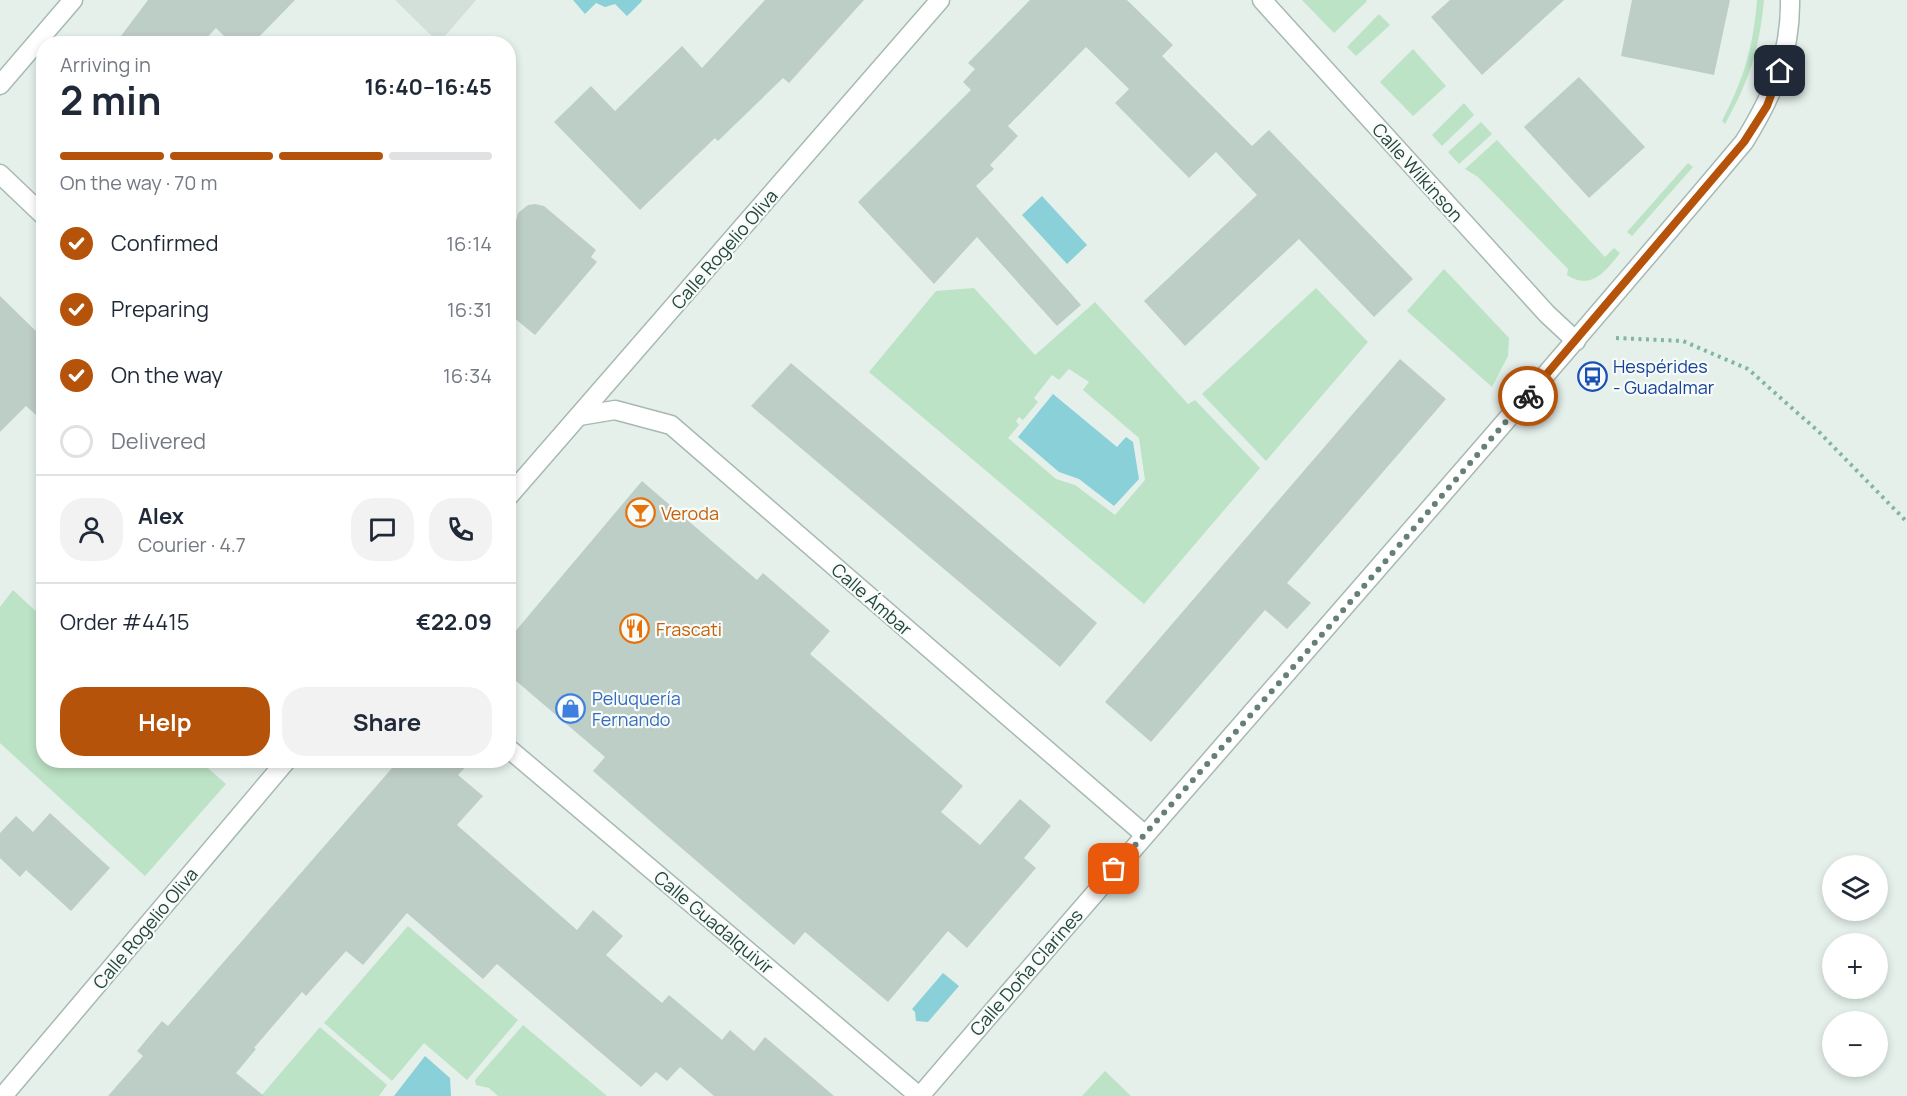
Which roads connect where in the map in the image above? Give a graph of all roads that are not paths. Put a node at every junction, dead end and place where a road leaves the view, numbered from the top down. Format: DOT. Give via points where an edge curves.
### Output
graph roads {
  1 [pos="73,0"];
  2 [pos="940,0"];
  3 [pos="1262,0"];
  4 [pos="1790,0"];
  5 [pos="42,36"];
  6 [pos="36,43"];
  7 [pos="0,85"];
  8 [pos="0,174"];
  9 [pos="36,208"];
  10 [pos="1576,341"];
  11 [pos="579,416"];
  12 [pos="516,488"];
  13 [pos="516,755"];
  14 [pos="280,768"];
  15 [pos="1144,834"];
  16 [pos="3,1096"];
  17 [pos="920,1096"];
  1 -- 5 [label="street"];
  2 -- 11 [label="street, Calle Rogelio Oliva"];
  3 -- 10 [label="street, Calle Wilkinson" via="1547,314"];
  4 -- 10 [label="street, Calle Doña Clarines" via="1780,71 1767,106 1744,142"];
  6 -- 7 [label="street"];
  8 -- 9 [label="street"];
  10 -- 15 [label="street, Calle Doña Clarines"];
  11 -- 12 [label="street, Calle Rogelio Oliva"];
  11 -- 15 [label="street, Calle Ámbar" via="615,410 671,425"];
  13 -- 17 [label="street, Calle Guadalquivir"];
  14 -- 16 [label="street, Calle Rogelio Oliva"];
  15 -- 17 [label="street, Calle Doña Clarines"];
}
